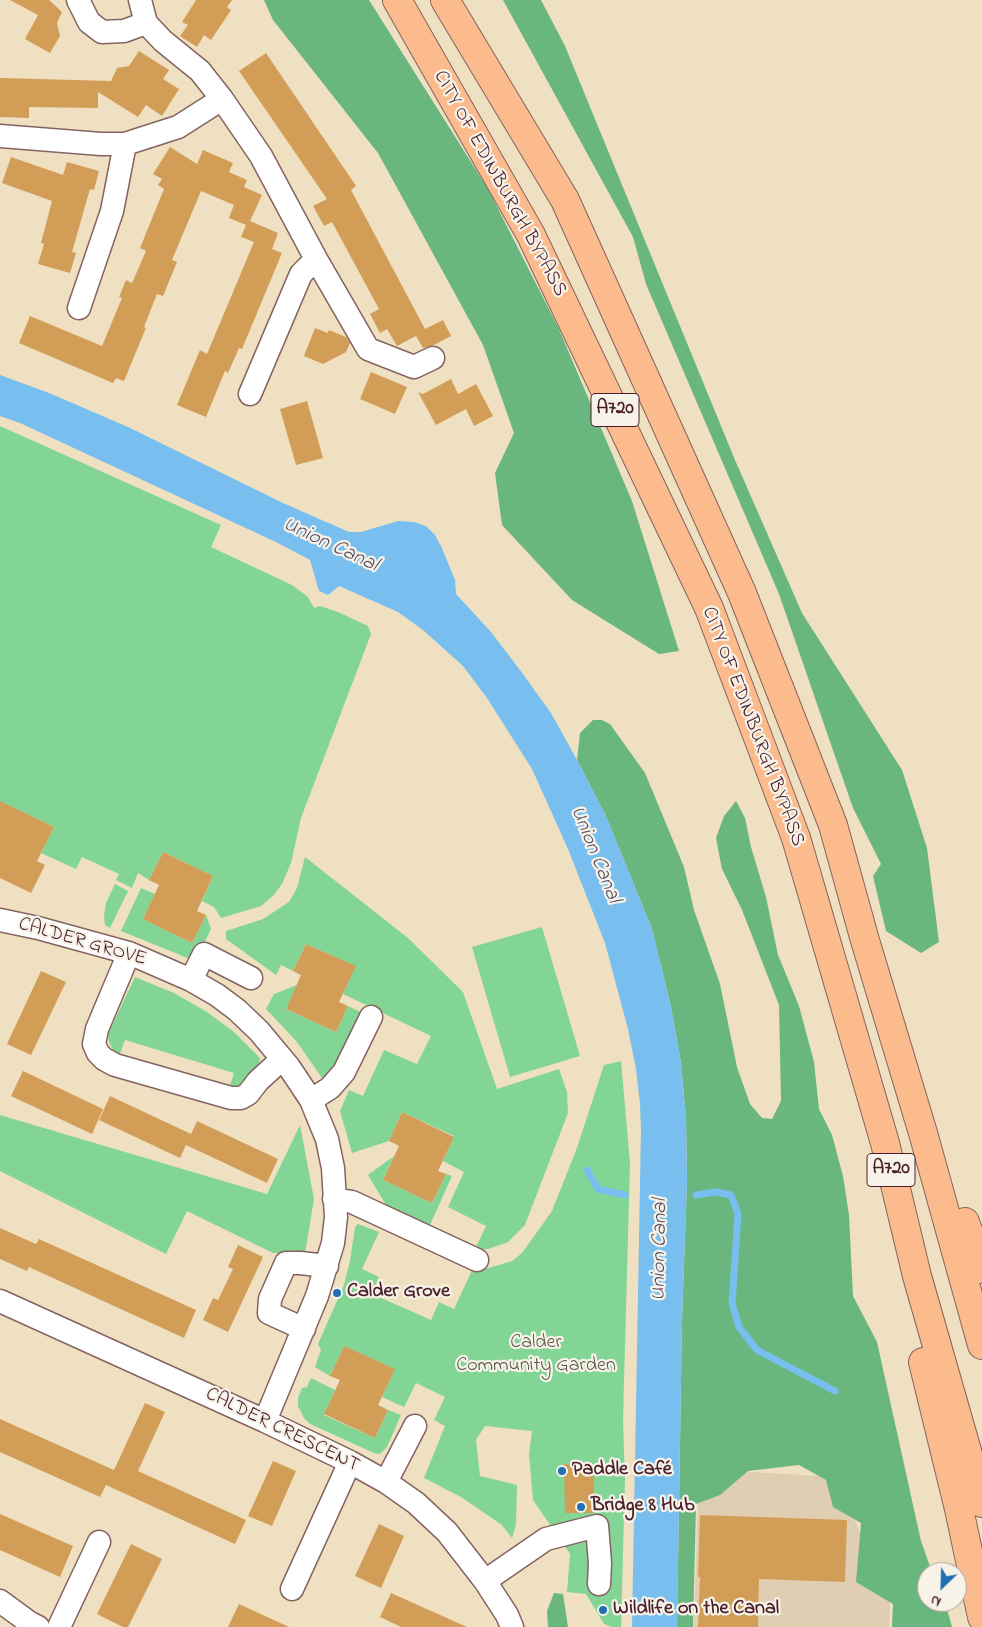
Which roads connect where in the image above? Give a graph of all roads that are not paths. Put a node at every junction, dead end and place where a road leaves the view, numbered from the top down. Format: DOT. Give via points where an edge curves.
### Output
graph roads {
  1 [pos="78,0"];
  2 [pos="140,0"];
  3 [pos="397,0"];
  4 [pos="445,0"];
  5 [pos="146,23"];
  6 [pos="222,99"];
  7 [pos="0,136"];
  8 [pos="125,144"];
  9 [pos="316,259"];
  10 [pos="79,308"];
  11 [pos="433,358"];
  12 [pos="250,394"];
  13 [pos="0,920"];
  14 [pos="128,954"];
  15 [pos="251,978"];
  16 [pos="837,979"];
  17 [pos="190,980"];
  18 [pos="371,1017"];
  19 [pos="282,1059"];
  20 [pos="311,1100"];
  21 [pos="923,1133"];
  22 [pos="334,1199"];
  23 [pos="476,1260"];
  24 [pos="327,1266"];
  25 [pos="982,1269"];
  26 [pos="0,1301"];
  27 [pos="304,1329"];
  28 [pos="982,1345"];
  29 [pos="265,1421"];
  30 [pos="415,1426"];
  31 [pos="350,1462"];
  32 [pos="386,1482"];
  33 [pos="982,1503"];
  34 [pos="99,1542"];
  35 [pos="485,1581"];
  36 [pos="599,1584"];
  37 [pos="292,1589"];
  38 [pos="0,1601"];
  39 [pos="982,1616"];
  40 [pos="38,1627"];
  41 [pos="59,1627"];
  42 [pos="512,1627"];
  1 -- 5 [label="street" via="89,22 102,32 124,31"];
  2 -- 5 [label="street"];
  3 -- 16 [label="highway, CITY OF EDINBURGH BYPASS / A720" via="531,235 709,608 796,838"];
  4 -- 21 [label="highway, CITY OF EDINBURGH BYPASS / A720" via="565,200 742,593 833,825"];
  5 -- 6 [label="street" via="200,71"];
  6 -- 8 [label="street" via="178,127"];
  6 -- 9 [label="street" via="260,156"];
  7 -- 8 [label="street"];
  8 -- 10 [label="street" via="112,211"];
  9 -- 11 [label="street" via="368,349 414,367"];
  9 -- 12 [label="street" via="301,274"];
  13 -- 14 [label="street, CALDER GROVE"];
  14 -- 17 [label="street, CALDER GROVE"];
  14 -- 19 [label="street" via="97,1030 94,1044 104,1059 115,1065 231,1098 241,1098"];
  15 -- 17 [label="street" via="204,954"];
  16 -- 33 [label="highway, CITY OF EDINBURGH BYPASS / A720" via="885,1143 917,1276"];
  16 -- 39 [label="highway, A720" via="871,1147"];
  17 -- 19 [label="street, CALDER GROVE" via="237,1010 259,1030"];
  18 -- 20 [label="street" via="341,1076"];
  19 -- 20 [label="street, CALDER GROVE"];
  20 -- 22 [label="street, CALDER GROVE" via="330,1154"];
  21 -- 25 [label="highway, A720" via="946,1169"];
  21 -- 28 [label="highway, CITY OF EDINBURGH BYPASS / A720"];
  22 -- 23 [label="street" via="352,1202"];
  22 -- 24 [label="street, CALDER GROVE" via="336,1217"];
  24 -- 27 [label="street, CALDER GROVE"];
  24 -- 27 [label="street" via="286,1263 270,1299 269,1314"];
  26 -- 29 [label="street, CALDER CRESCENT"];
  27 -- 29 [label="street, CALDER GROVE"];
  29 -- 31 [label="street, CALDER CRESCENT"];
  30 -- 32 [label="street"];
  31 -- 32 [label="street, CALDER CRESCENT"];
  31 -- 37 [label="street"];
  32 -- 35 [label="street, CALDER CRESCENT" via="447,1532"];
  34 -- 41 [label="street"];
  35 -- 36 [label="street" via="546,1539 597,1526"];
  35 -- 42 [label="street, CALDER CRESCENT"];
  38 -- 40 [label="street"];
}
